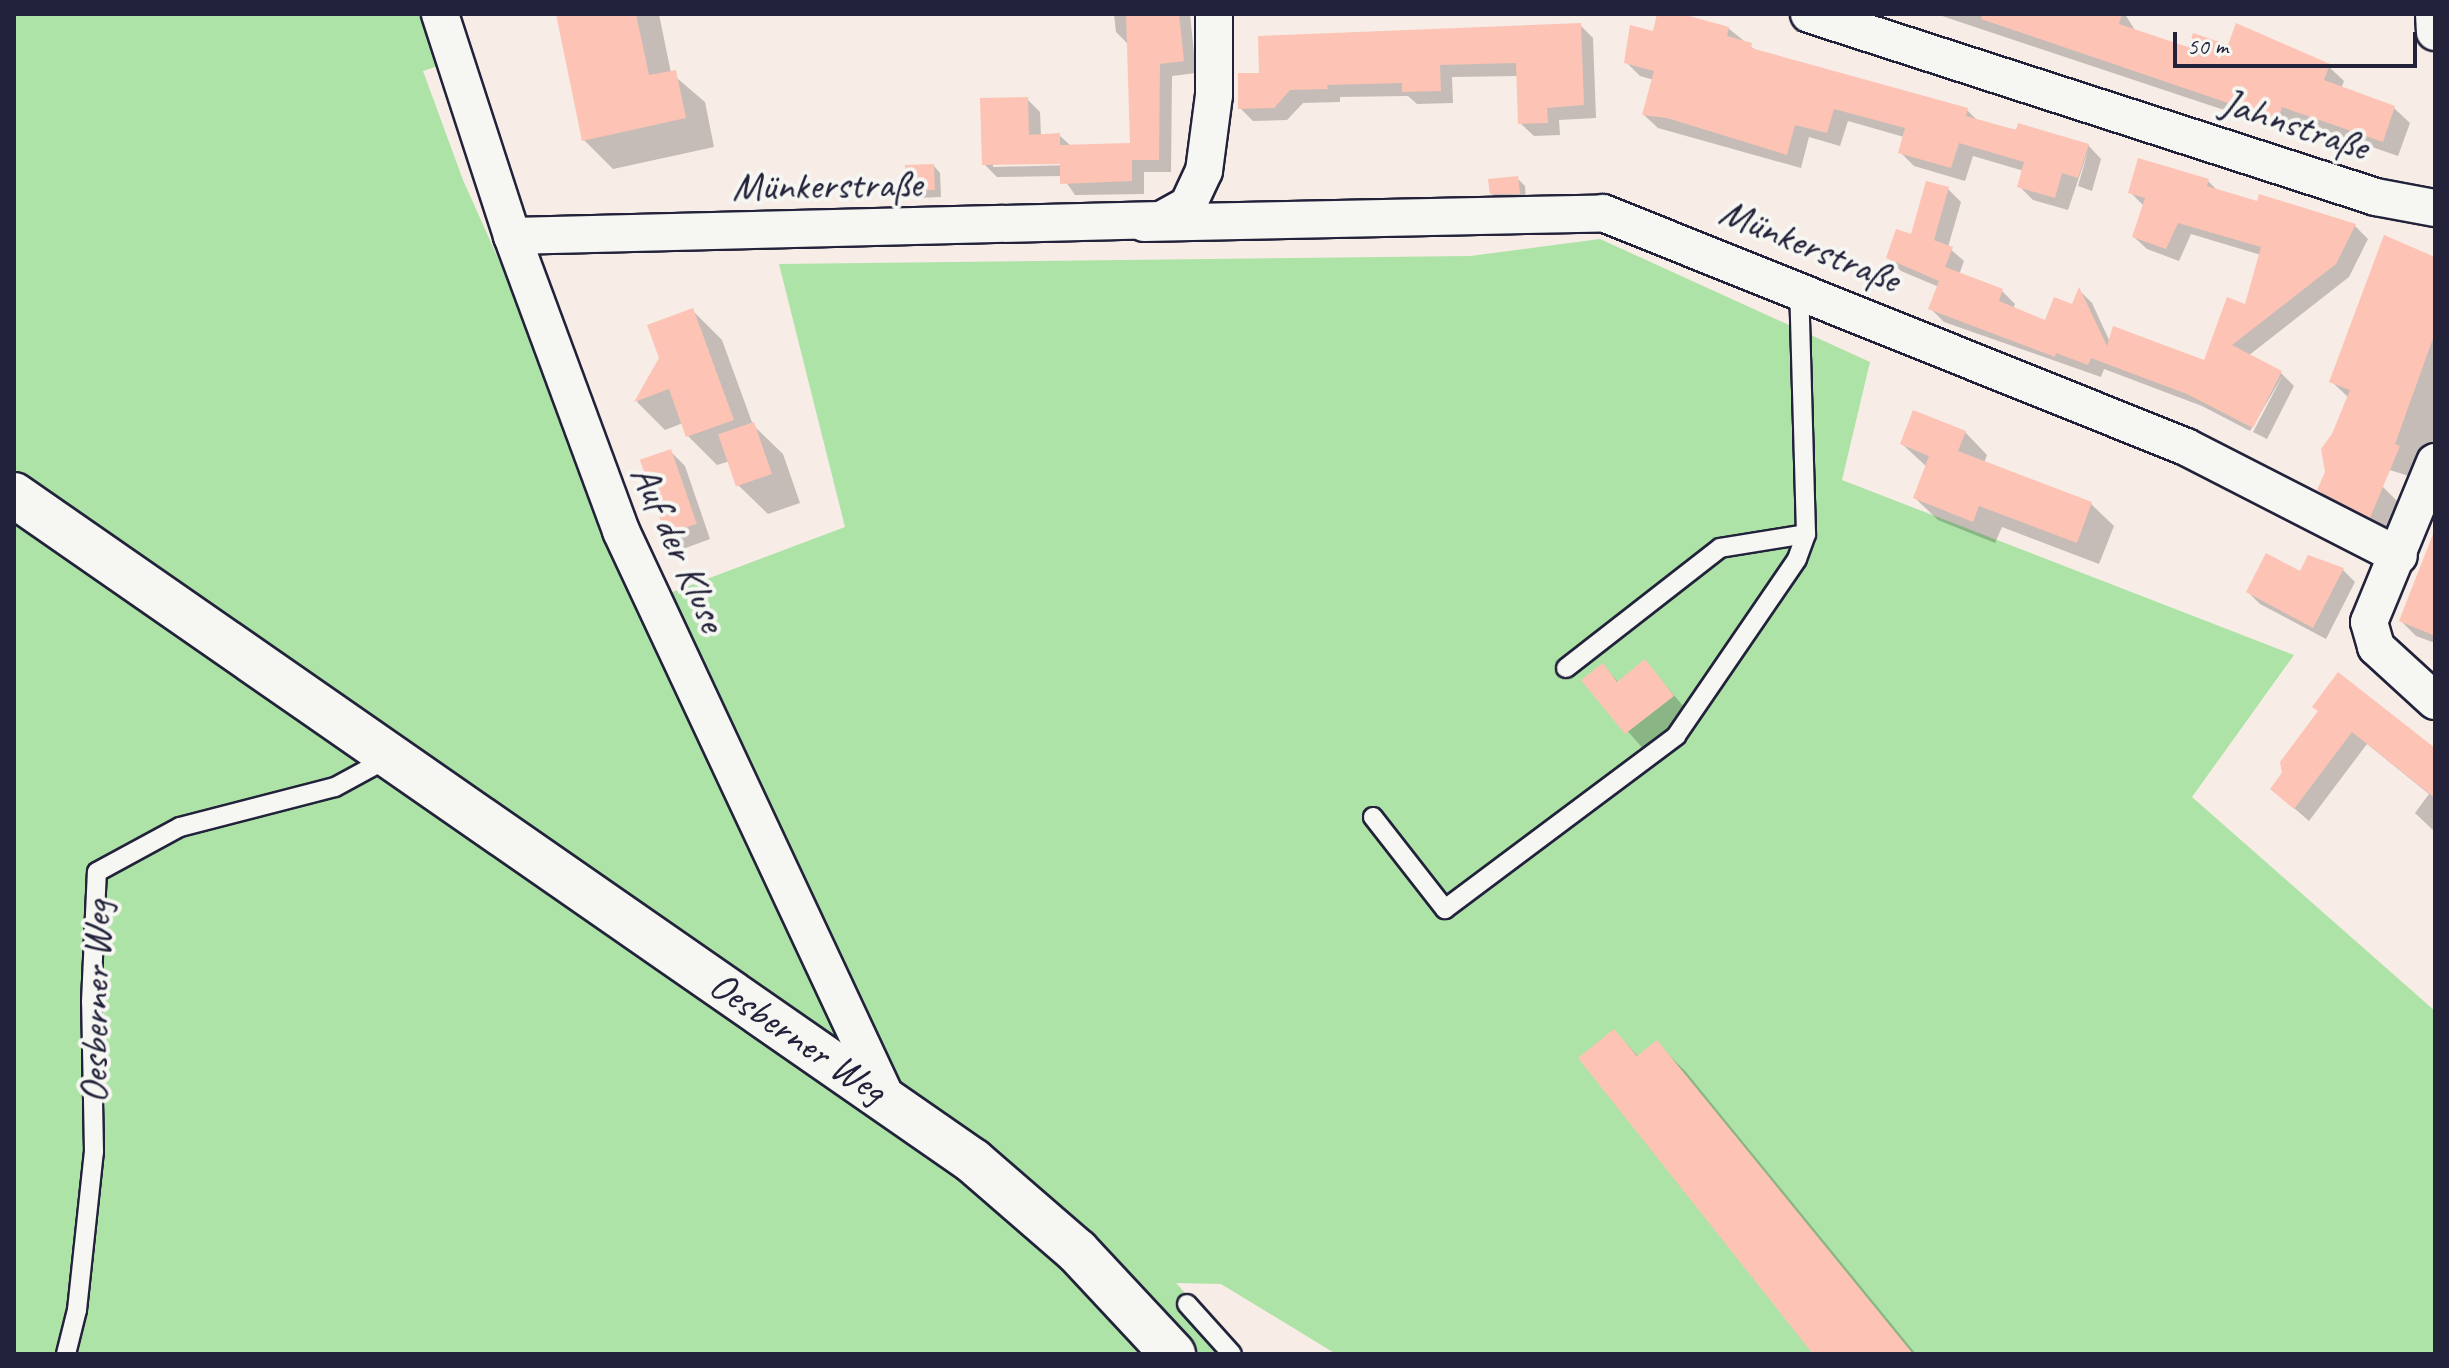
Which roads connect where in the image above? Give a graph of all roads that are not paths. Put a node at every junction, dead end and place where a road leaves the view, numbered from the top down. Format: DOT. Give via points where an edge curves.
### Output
graph roads {
  1 [pos="440,14"];
  2 [pos="1214,14"];
  3 [pos="1809,14"];
  4 [pos="2434,14"];
  5 [pos="2435,32"];
  6 [pos="2435,208"];
  7 [pos="1152,221"];
  8 [pos="512,236"];
  9 [pos="1799,289"];
  10 [pos="2435,462"];
  11 [pos="14,495"];
  12 [pos="1806,534"];
  13 [pos="2399,556"];
  14 [pos="1566,668"];
  15 [pos="2435,701"];
  16 [pos="393,755"];
  17 [pos="1373,817"];
  18 [pos="886,1097"];
  19 [pos="1187,1304"];
  20 [pos="66,1354"];
  21 [pos="1173,1354"];
  22 [pos="1232,1354"];
  1 -- 8 [label="street, Auf der Kluse"];
  2 -- 7 [label="street" via="1214,95 1204,171 1188,205"];
  3 -- 6 [label="street, Jahnstraße" via="2376,197"];
  4 -- 5 [label="street"];
  7 -- 8 [label="street, Münkerstraße"];
  7 -- 9 [label="street, Münkerstraße" via="1587,210 1633,222"];
  8 -- 18 [label="street, Auf der Kluse" via="581,432 651,600"];
  9 -- 12 [label="lane"];
  9 -- 13 [label="street, Münkerstraße" via="2186,447"];
  10 -- 13 [label="street"];
  11 -- 16 [label="street, Oesberner Weg"];
  12 -- 14 [label="lane" via="1720,548"];
  12 -- 17 [label="lane" via="1797,559 1676,736 1445,909"];
  13 -- 15 [label="street" via="2372,613 2370,633 2394,666"];
  16 -- 18 [label="street, Oesberner Weg"];
  16 -- 20 [label="lane, Oesberner Weg" via="335,787 180,827 97,872 91,1002 94,1152 77,1310"];
  18 -- 21 [label="street, Oesberner Weg" via="973,1161 1077,1251"];
  19 -- 22 [label="lane"];
}
